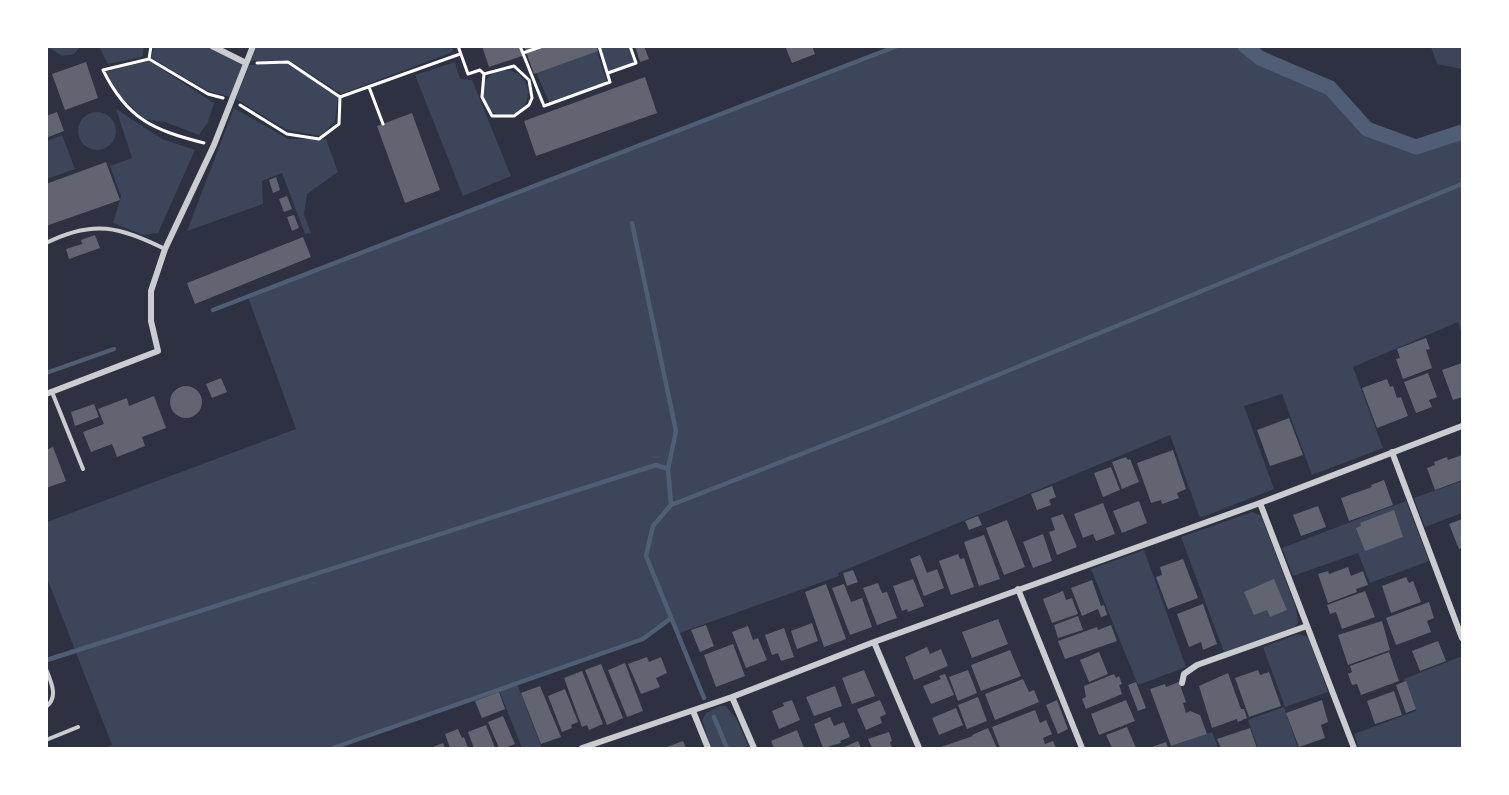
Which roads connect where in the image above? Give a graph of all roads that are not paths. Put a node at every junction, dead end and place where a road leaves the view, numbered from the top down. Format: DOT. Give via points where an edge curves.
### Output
graph roads {
  1 [pos="212,46"];
  2 [pos="253,46"];
  3 [pos="246,63"];
  4 [pos="46,243"];
  5 [pos="165,249"];
  6 [pos="49,393"];
  7 [pos="1462,426"];
  8 [pos="1392,453"];
  9 [pos="83,469"];
  10 [pos="1260,502"];
  11 [pos="1018,590"];
  12 [pos="1307,626"];
  13 [pos="1462,638"];
  14 [pos="874,642"];
  15 [pos="46,669"];
  16 [pos="1182,683"];
  17 [pos="732,697"];
  18 [pos="46,707"];
  19 [pos="693,711"];
  20 [pos="78,727"];
  21 [pos="46,740"];
  22 [pos="582,748"];
  23 [pos="708,748"];
  24 [pos="754,748"];
  25 [pos="919,748"];
  26 [pos="1083,748"];
  27 [pos="1354,748"];
  1 -- 3 [label="street"];
  2 -- 3 [label="street"];
  3 -- 5 [label="street" via="214,145"];
  4 -- 5 [label="lane" via="102,228 130,232"];
  5 -- 6 [label="street" via="151,291 151,321 158,351"];
  6 -- 9 [label="lane"];
  7 -- 8 [label="street"];
  8 -- 10 [label="street"];
  8 -- 13 [label="street"];
  10 -- 11 [label="street"];
  10 -- 12 [label="street"];
  11 -- 14 [label="street"];
  11 -- 26 [label="street"];
  12 -- 16 [label="street" via="1197,665 1184,674"];
  12 -- 27 [label="street"];
  14 -- 17 [label="street"];
  14 -- 25 [label="street"];
  15 -- 18 [label="lane" via="54,695"];
  17 -- 19 [label="street"];
  17 -- 24 [label="street"];
  19 -- 22 [label="street"];
  19 -- 23 [label="street"];
  20 -- 21 [label="lane"];
}
